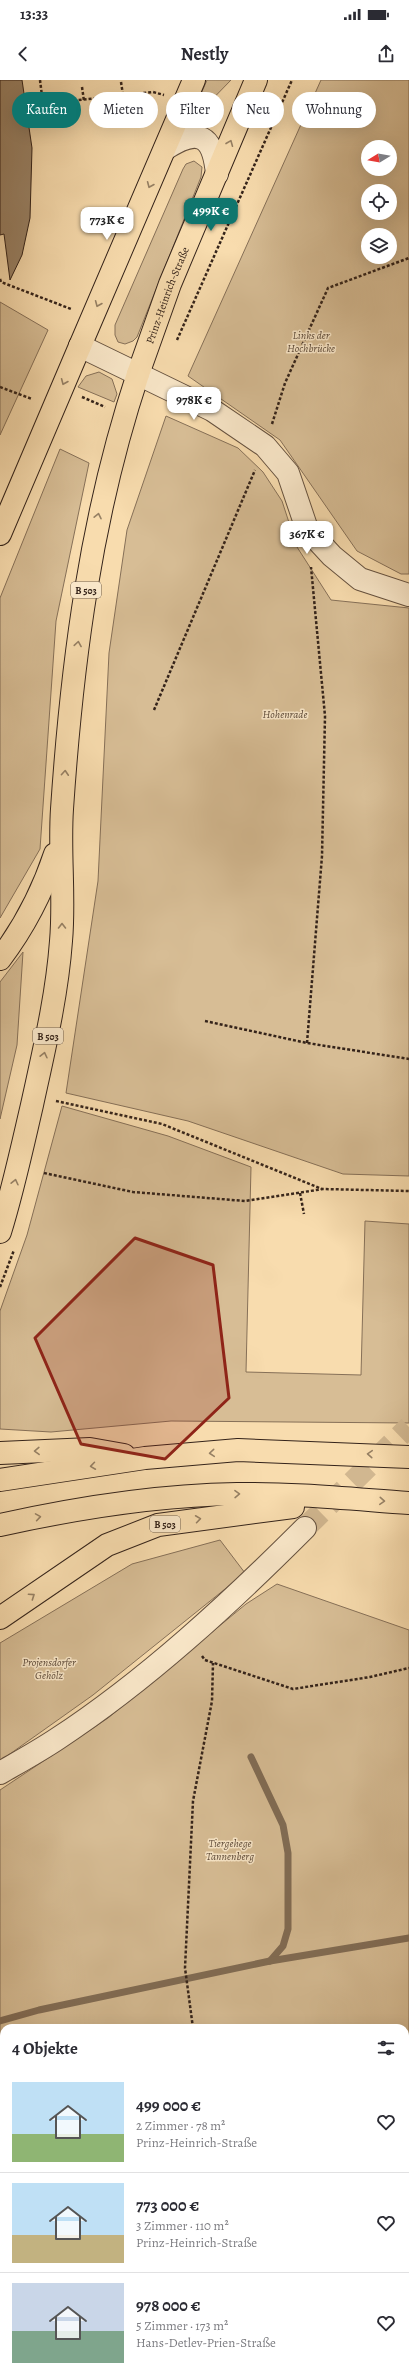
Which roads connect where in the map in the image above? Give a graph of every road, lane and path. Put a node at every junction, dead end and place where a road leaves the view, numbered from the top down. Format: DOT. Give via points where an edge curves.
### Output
graph roads {
  1 [pos="40,80"];
  2 [pos="194,80"];
  3 [pos="256,80"];
  4 [pos="292,80"];
  5 [pos="121,82"];
  6 [pos="82,87"];
  7 [pos="123,92"];
  8 [pos="158,94"];
  9 [pos="166,96"];
  10 [pos="89,100"];
  11 [pos="84,101"];
  12 [pos="165,149"];
  13 [pos="217,174"];
  14 [pos="409,258"];
  15 [pos="0,279"];
  16 [pos="75,310"];
  17 [pos="175,343"];
  18 [pos="80,346"];
  19 [pos="138,374"];
  20 [pos="0,387"];
  21 [pos="62,388"];
  22 [pos="36,400"];
  23 [pos="124,415"];
  24 [pos="265,446"];
  25 [pos="307,529"];
  26 [pos="0,534"];
  27 [pos="409,595"];
  28 [pos="154,710"];
  29 [pos="61,835"];
  30 [pos="0,959"];
  31 [pos="205,1021"];
  32 [pos="307,1044"];
  33 [pos="409,1059"];
  34 [pos="56,1093"];
  35 [pos="44,1173"];
  36 [pos="323,1189"];
  37 [pos="409,1192"];
  38 [pos="300,1193"];
  39 [pos="304,1214"];
  40 [pos="0,1232"];
  41 [pos="0,1453"];
  42 [pos="409,1457"];
  43 [pos="145,1458"];
  44 [pos="0,1480"];
  45 [pos="355,1499"];
  46 [pos="409,1503"];
  47 [pos="0,1525"];
  48 [pos="305,1528"];
  49 [pos="0,1618"];
  50 [pos="189,1636"];
  51 [pos="213,1663"];
  52 [pos="409,1668"];
  53 [pos="0,1773"];
  54 [pos="192,2024"];
  1 -- 11 [label="path" via="43,104"];
  2 -- 12 [label="main road"];
  13 -- 3 [label="main road, Prinz-Heinrich-Straße, one-way"];
  4 -- 17 [label="path"];
  5 -- 7 [label="path"];
  6 -- 11 [label="path"];
  8 -- 9 [label="path"];
  10 -- 11 [label="path"];
  12 -- 13 [label="street" via="194,136 205,139 212,147"];
  12 -- 18 [label="main road, one-way"];
  13 -- 19 [label="main road, Prinz-Heinrich-Straße" via="170,284"];
  14 -- 24 [label="path" via="328,288 285,383"];
  15 -- 16 [label="path" via="1,282"];
  18 -- 19 [label="street"];
  18 -- 21 [label="main road, one-way"];
  19 -- 23 [label="main road, B 503"];
  19 -- 24 [label="street" via="156,385 212,410"];
  20 -- 22 [label="path"];
  21 -- 23 [label="path"];
  21 -- 26 [label="main road"];
  29 -- 23 [label="main road, B 503, one-way" via="72,678 98,516"];
  24 -- 25 [label="street" via="288,473"];
  24 -- 28 [label="path"];
  25 -- 27 [label="street" via="332,556 360,579"];
  25 -- 32 [label="path" via="325,716 322,856"];
  29 -- 30 [label="main road" via="45,887"];
  40 -- 29 [label="main road, B 503, one-way" via="11,1196 49,1031 62,940"];
  31 -- 32 [label="path"];
  32 -- 33 [label="path"];
  34 -- 36 [label="path" via="54,1101 162,1124"];
  35 -- 38 [label="path" via="133,1192 237,1200"];
  36 -- 37 [label="path"];
  36 -- 38 [label="path"];
  38 -- 39 [label="path"];
  43 -- 41 [label="main road, one-way" via="90,1449"];
  42 -- 43 [label="main road, one-way" via="238,1450"];
  43 -- 44 [label="main road, one-way"];
  45 -- 46 [label="main road, B 503, one-way"];
  47 -- 45 [label="main road, B 503, one-way" via="142,1501 237,1494"];
  49 -- 45 [label="main road, B 503, one-way" via="107,1545 158,1525"];
  48 -- 50 [label="street" via="241,1593"];
  50 -- 51 [label="path" via="205,1660"];
  50 -- 53 [label="street" via="136,1681 58,1739"];
  51 -- 52 [label="path" via="293,1689"];
  51 -- 54 [label="path" via="212,1701 193,1801 185,1968"];
}
